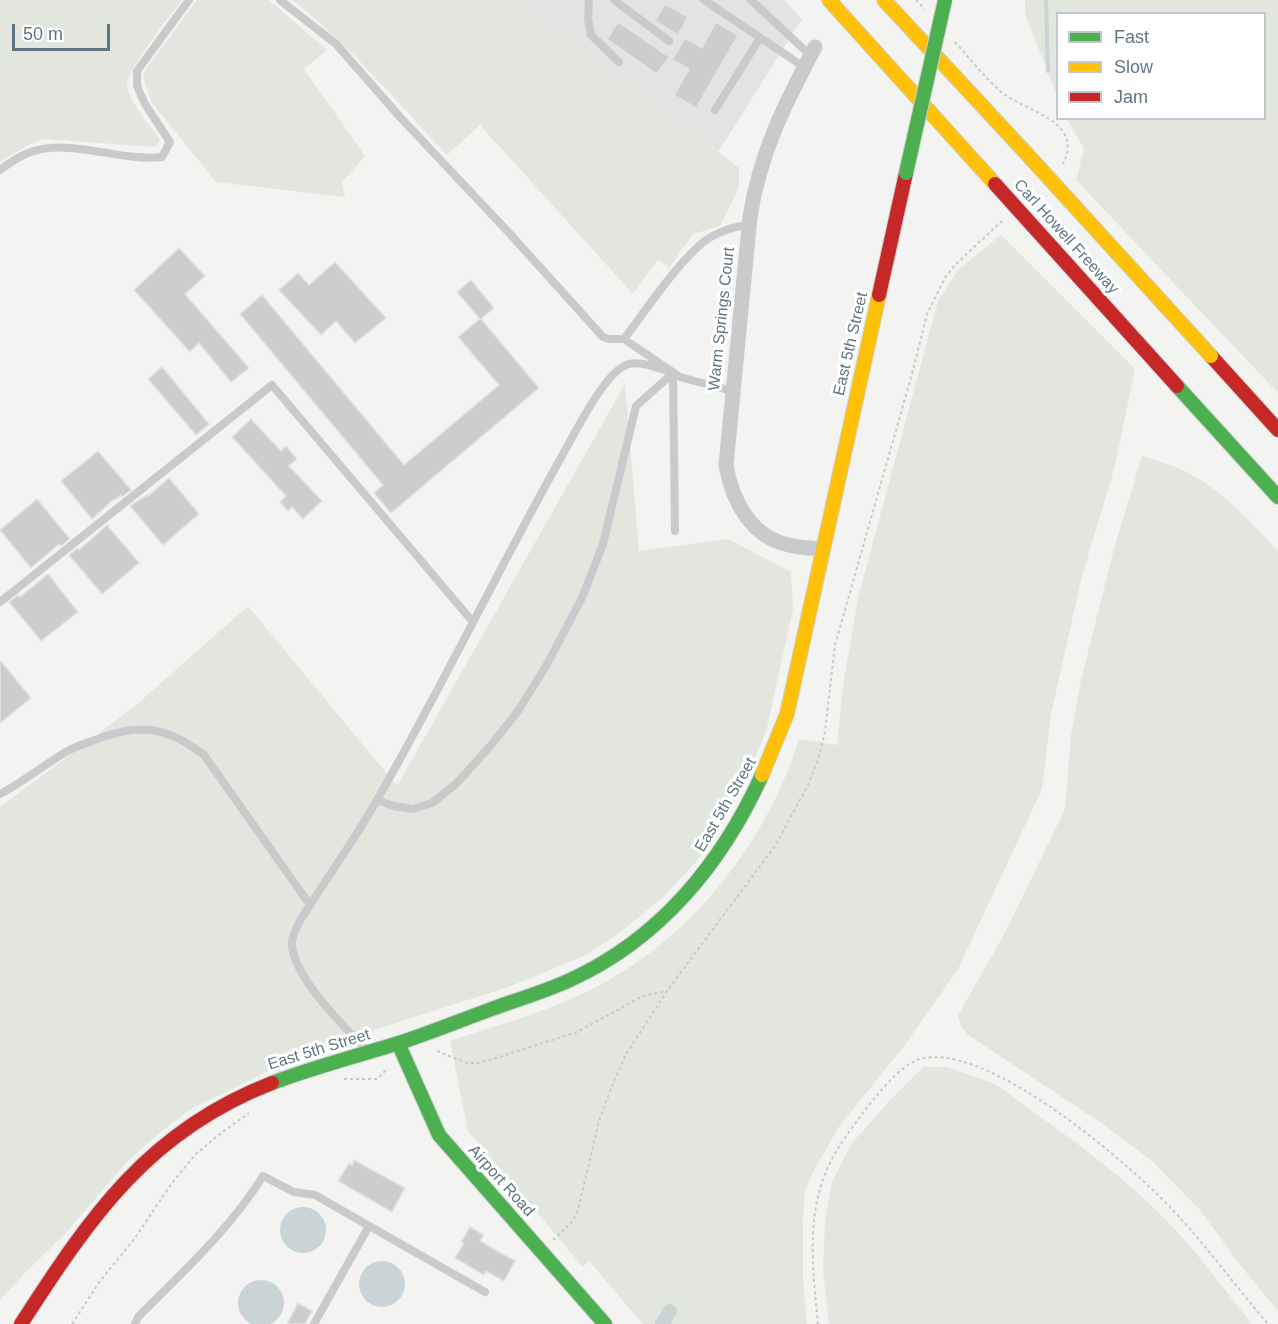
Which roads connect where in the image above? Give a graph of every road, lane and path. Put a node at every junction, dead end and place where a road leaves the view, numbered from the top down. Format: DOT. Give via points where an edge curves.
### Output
graph roads {
  1 [pos="189,0"];
  2 [pos="280,0"];
  3 [pos="589,0"];
  4 [pos="614,0"];
  5 [pos="704,0"];
  6 [pos="751,0"];
  7 [pos="829,0"];
  8 [pos="884,0"];
  9 [pos="916,0"];
  10 [pos="945,0"];
  11 [pos="931,16"];
  12 [pos="760,38"];
  13 [pos="669,41"];
  14 [pos="954,41"];
  15 [pos="810,57"];
  16 [pos="619,62"];
  17 [pos="715,110"];
  18 [pos="1063,165"];
  19 [pos="0,170"];
  20 [pos="1005,218"];
  21 [pos="749,225"];
  22 [pos="624,339"];
  23 [pos="673,373"];
  24 [pos="732,391"];
  25 [pos="1278,430"];
  26 [pos="1278,497"];
  27 [pos="675,531"];
  28 [pos="822,549"];
  29 [pos="0,602"];
  30 [pos="473,622"];
  31 [pos="0,794"];
  32 [pos="377,800"];
  33 [pos="310,905"];
  34 [pos="668,991"];
  35 [pos="398,1043"];
  36 [pos="437,1051"];
  37 [pos="368,1052"];
  38 [pos="388,1068"];
  39 [pos="334,1079"];
  40 [pos="253,1110"];
  41 [pos="369,1226"];
  42 [pos="542,1251"];
  43 [pos="485,1292"];
  44 [pos="21,1324"];
  45 [pos="72,1324"];
  46 [pos="135,1324"];
  47 [pos="314,1324"];
  48 [pos="605,1324"];
  49 [pos="818,1324"];
  50 [pos="1268,1324"];
  1 -- 19 [label="lane" via="137,71 137,86 170,141 162,157 54,148 28,153"];
  2 -- 22 [label="lane" via="336,44 598,332 609,339"];
  3 -- 16 [label="lane" via="591,34"];
  4 -- 13 [label="lane"];
  5 -- 12 [label="lane"];
  6 -- 15 [label="lane"];
  7 -- 26 [label="main road, Carl Howell Freeway, bridge"];
  8 -- 25 [label="main road, Carl Howell Freeway, bridge"];
  9 -- 11 [label="path"];
  10 -- 28 [label="main road, East 5th Street, bridge"];
  12 -- 15 [label="lane"];
  12 -- 17 [label="lane"];
  14 -- 18 [label="path" via="999,90 1057,124 1065,133 1068,144"];
  15 -- 21 [label="street, Warm Springs Court" via="765,150"];
  20 -- 34 [label="path" via="946,276 927,314 835,645 825,731 807,787 775,846"];
  21 -- 22 [label="lane" via="710,238 695,251"];
  21 -- 24 [label="street, Warm Springs Court"];
  22 -- 23 [label="lane"];
  23 -- 24 [label="lane"];
  23 -- 27 [label="lane"];
  23 -- 30 [label="lane" via="634,363 624,365 604,384"];
  23 -- 32 [label="lane" via="636,406 603,544 582,598 518,711 456,784 432,803 413,809"];
  24 -- 28 [label="street, Warm Springs Court" via="726,465 738,506 757,528 778,542"];
  28 -- 35 [label="main road, East 5th Street" via="787,714 770,763 730,837 694,887 632,944 585,973"];
  29 -- 30 [label="lane" via="272,385"];
  30 -- 32 [label="lane"];
  31 -- 33 [label="lane" via="68,751 98,739 128,729 165,734 204,755"];
  32 -- 33 [label="lane"];
  33 -- 37 [label="lane" via="292,940 296,960 321,1001"];
  34 -- 36 [label="path" via="643,996 577,1032 478,1063 467,1063"];
  34 -- 42 [label="path" via="626,1054 611,1088 573,1221"];
  35 -- 37 [label="main road, East 5th Street"];
  35 -- 42 [label="main road, Airport Road" via="440,1135"];
  37 -- 44 [label="main road, East 5th Street" via="256,1088 186,1127 105,1202"];
  38 -- 39 [label="path" via="377,1078"];
  40 -- 45 [label="path" via="195,1155 171,1183"];
  41 -- 43 [label="lane"];
  41 -- 46 [label="lane" via="315,1195 294,1192 263,1176 209,1245"];
  41 -- 47 [label="lane"];
  42 -- 48 [label="main road, Airport Road"];
  49 -- 50 [label="path" via="812,1260 814,1225 829,1165 842,1141 900,1070 915,1060 932,1057 971,1063 994,1072 1098,1142 1182,1219"];
}
